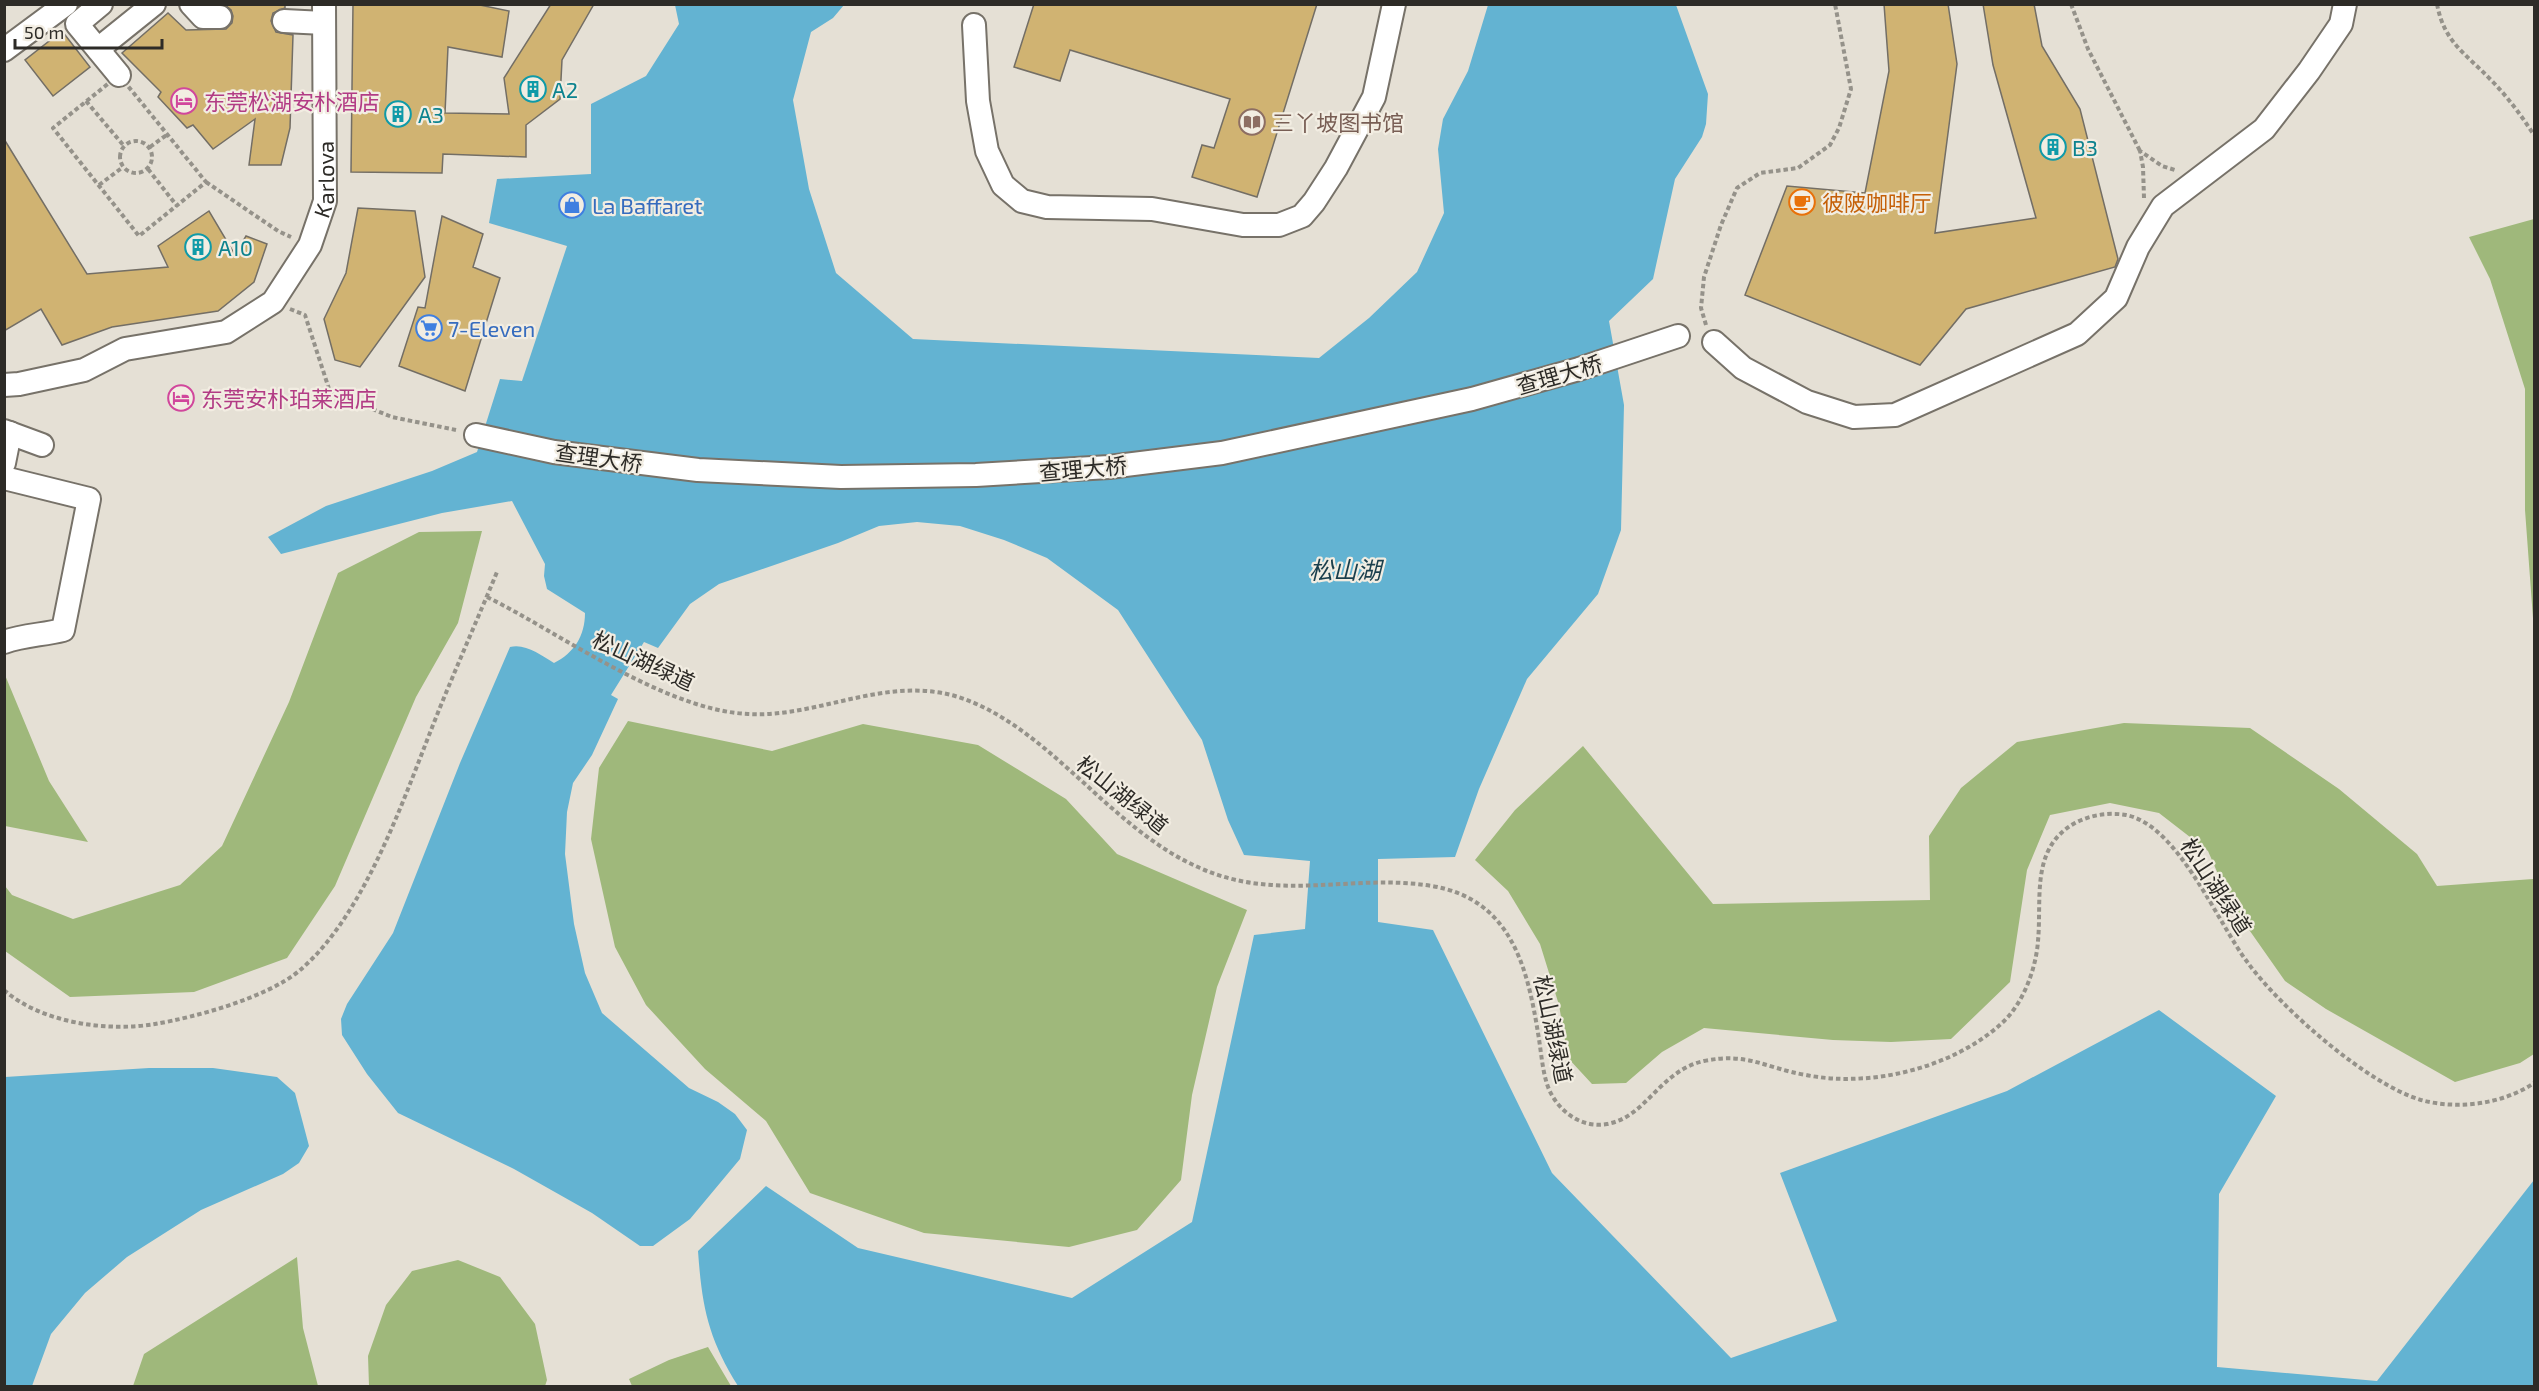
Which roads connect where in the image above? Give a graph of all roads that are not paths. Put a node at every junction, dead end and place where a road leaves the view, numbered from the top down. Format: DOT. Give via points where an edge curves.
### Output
graph roads {
  1 [pos="66,4"];
  2 [pos="101,4"];
  3 [pos="154,4"];
  4 [pos="191,4"];
  5 [pos="1394,4"];
  6 [pos="2345,4"];
  7 [pos="324,14"];
  8 [pos="220,17"];
  9 [pos="284,21"];
  10 [pos="974,25"];
  11 [pos="4,50"];
  12 [pos="98,50"];
  13 [pos="119,75"];
  14 [pos="1678,336"];
  15 [pos="1714,342"];
  16 [pos="4,385"];
  17 [pos="7,432"];
  18 [pos="476,435"];
  19 [pos="42,445"];
  20 [pos="4,463"];
  21 [pos="4,478"];
  22 [pos="4,642"];
  1 -- 11 [label="street"];
  2 -- 12 [label="street" via="77,24"];
  3 -- 12 [label="street"];
  4 -- 8 [label="street" via="203,17"];
  5 -- 10 [label="street" via="1374,97 1314,202 1302,216 1279,225 1243,225 1152,209 1075,209 1022,201 1003,185 987,151 978,102"];
  6 -- 15 [label="street" via="2341,24 2264,129 2163,206 2138,247 2116,298 2077,334 1895,415 1854,417 1807,402 1743,368"];
  7 -- 9 [label="street"];
  7 -- 16 [label="street, Karlova" via="325,201 310,245 273,302 226,332 124,349 84,370"];
  12 -- 13 [label="street"];
  14 -- 18 [label="street, 查理大桥" via="1472,399 1222,453 1109,467 864,477 698,470 554,452"];
  17 -- 19 [label="street"];
  17 -- 20 [label="street"];
  21 -- 22 [label="street" via="89,499 63,630 23,635"];
}
